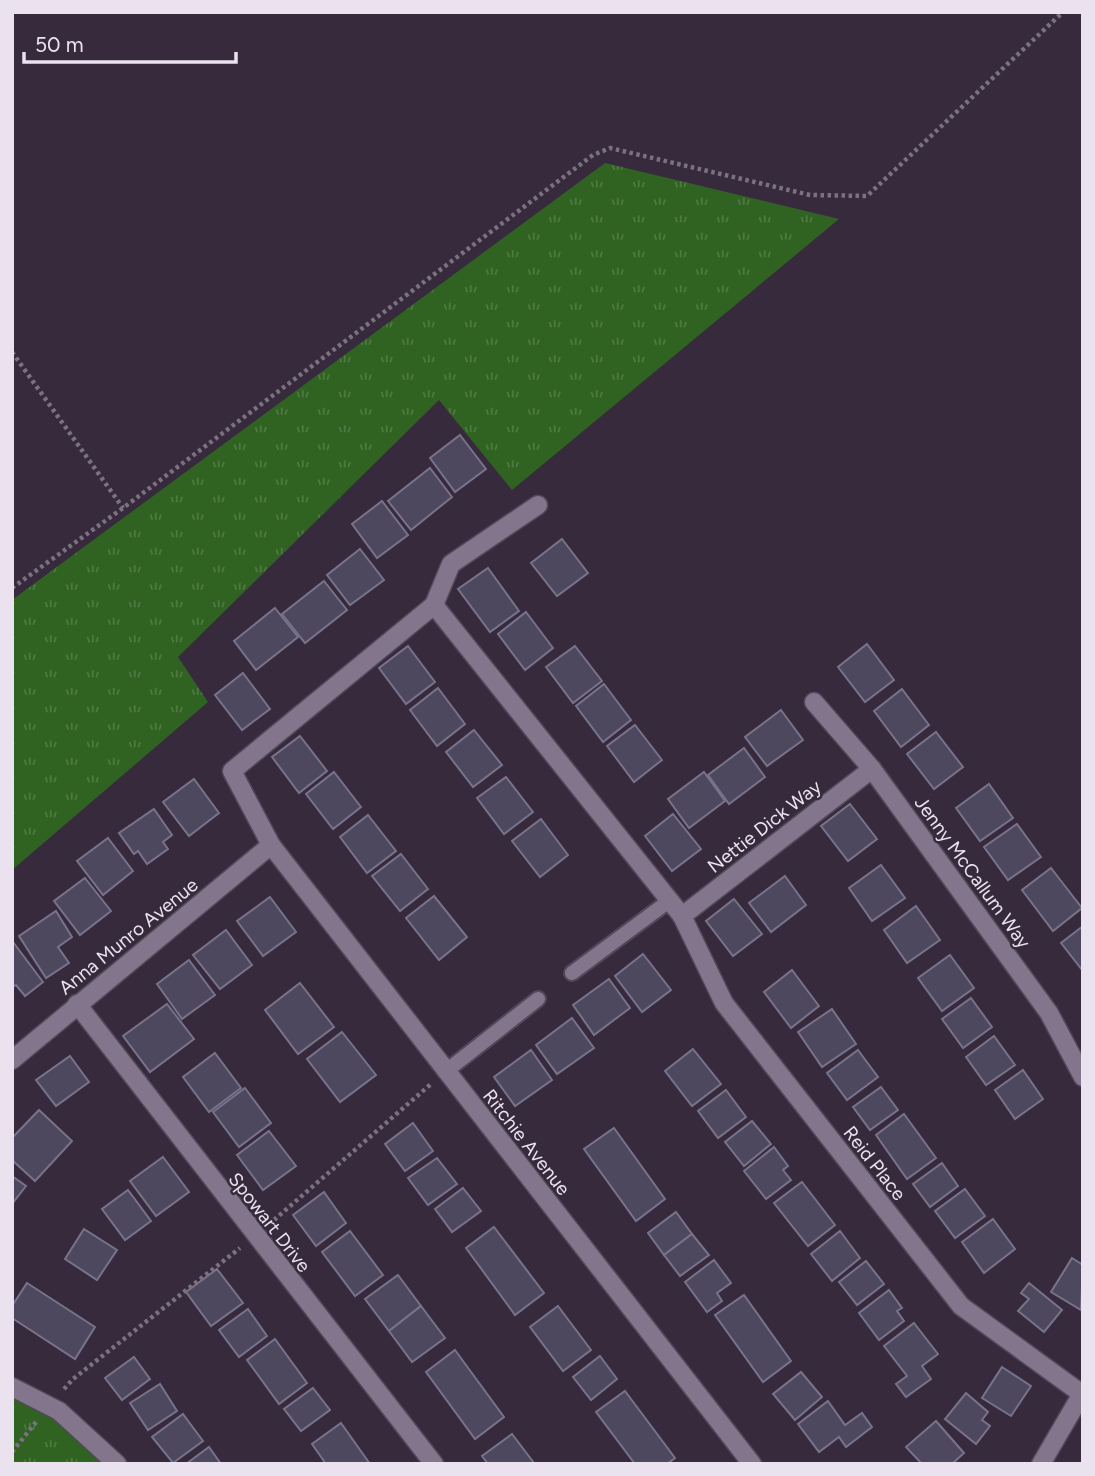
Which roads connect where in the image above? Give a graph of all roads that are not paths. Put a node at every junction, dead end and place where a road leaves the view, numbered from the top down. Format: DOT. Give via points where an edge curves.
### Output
graph roads {
  1 [pos="538,505"];
  2 [pos="433,605"];
  3 [pos="814,702"];
  4 [pos="872,769"];
  5 [pos="271,845"];
  6 [pos="669,901"];
  7 [pos="682,916"];
  8 [pos="572,973"];
  9 [pos="538,999"];
  10 [pos="77,1004"];
  11 [pos="12,1060"];
  12 [pos="445,1072"];
  13 [pos="1083,1077"];
  14 [pos="12,1387"];
  15 [pos="1082,1393"];
  16 [pos="117,1464"];
  17 [pos="434,1464"];
  18 [pos="752,1464"];
  19 [pos="1041,1464"];
  1 -- 2 [label="street" via="451,564"];
  2 -- 5 [label="street, Ritchie Avenue" via="232,771"];
  2 -- 6 [label="street, Reid Place"];
  3 -- 4 [label="street, Jenny McCallum Way"];
  4 -- 7 [label="street, Nettie Dick Way"];
  4 -- 13 [label="street, Jenny McCallum Way" via="1049,1013"];
  5 -- 10 [label="street, Anna Munro Avenue"];
  5 -- 12 [label="street, Ritchie Avenue"];
  6 -- 7 [label="street, Reid Place"];
  6 -- 8 [label="lane"];
  7 -- 15 [label="street, Reid Place" via="724,1003 961,1306"];
  9 -- 12 [label="lane"];
  10 -- 11 [label="street, Anna Munro Avenue"];
  10 -- 17 [label="street, Spowart Drive"];
  12 -- 18 [label="street, Ritchie Avenue"];
  14 -- 16 [label="street" via="50,1406"];
  15 -- 19 [label="street"];
}
